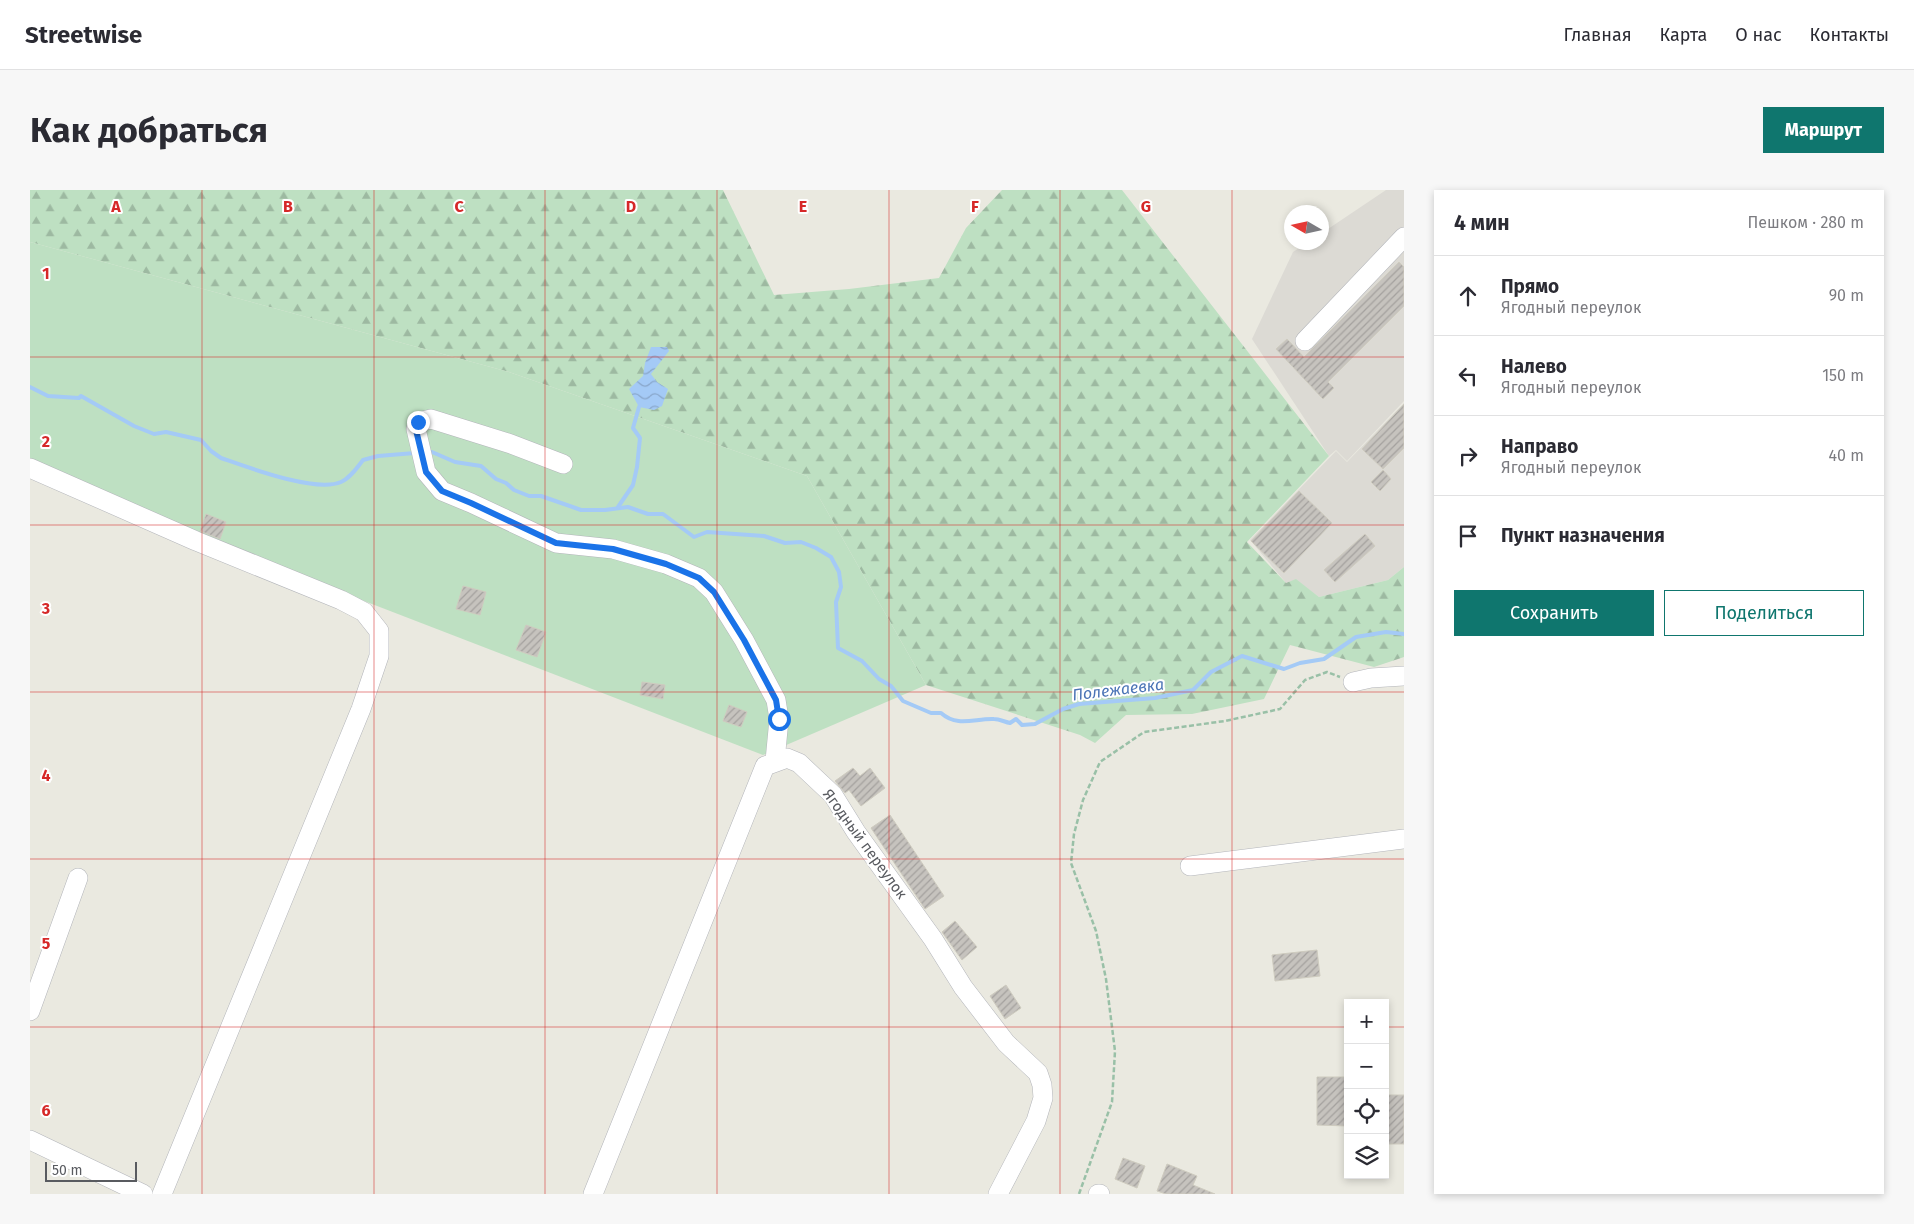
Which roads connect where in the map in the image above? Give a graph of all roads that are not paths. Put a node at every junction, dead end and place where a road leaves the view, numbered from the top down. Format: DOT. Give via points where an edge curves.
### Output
graph roads {
  1 [pos="1404,237"];
  2 [pos="1305,340"];
  3 [pos="563,464"];
  4 [pos="30,468"];
  5 [pos="1404,676"];
  6 [pos="1353,682"];
  7 [pos="775,761"];
  8 [pos="1404,839"];
  9 [pos="1190,866"];
  10 [pos="78,878"];
  11 [pos="30,1011"];
  12 [pos="30,1140"];
  13 [pos="143,1194"];
  14 [pos="162,1194"];
  15 [pos="592,1194"];
  16 [pos="998,1194"];
  1 -- 2 [label="street"];
  3 -- 7 [label="street" via="431,419 418,422 416,430 426,472 442,491 556,543 613,549 666,564 699,578 714,592 776,700 779,719"];
  4 -- 14 [label="street" via="341,600 364,612 379,631 379,656 361,709"];
  5 -- 6 [label="street"];
  7 -- 15 [label="street" via="765,766"];
  7 -- 16 [label="street, Ягодный переулок" via="787,758 799,763 833,795 963,987 1006,1043 1038,1073 1043,1098 1036,1121"];
  8 -- 9 [label="street"];
  10 -- 11 [label="street"];
  12 -- 13 [label="street"];
}
